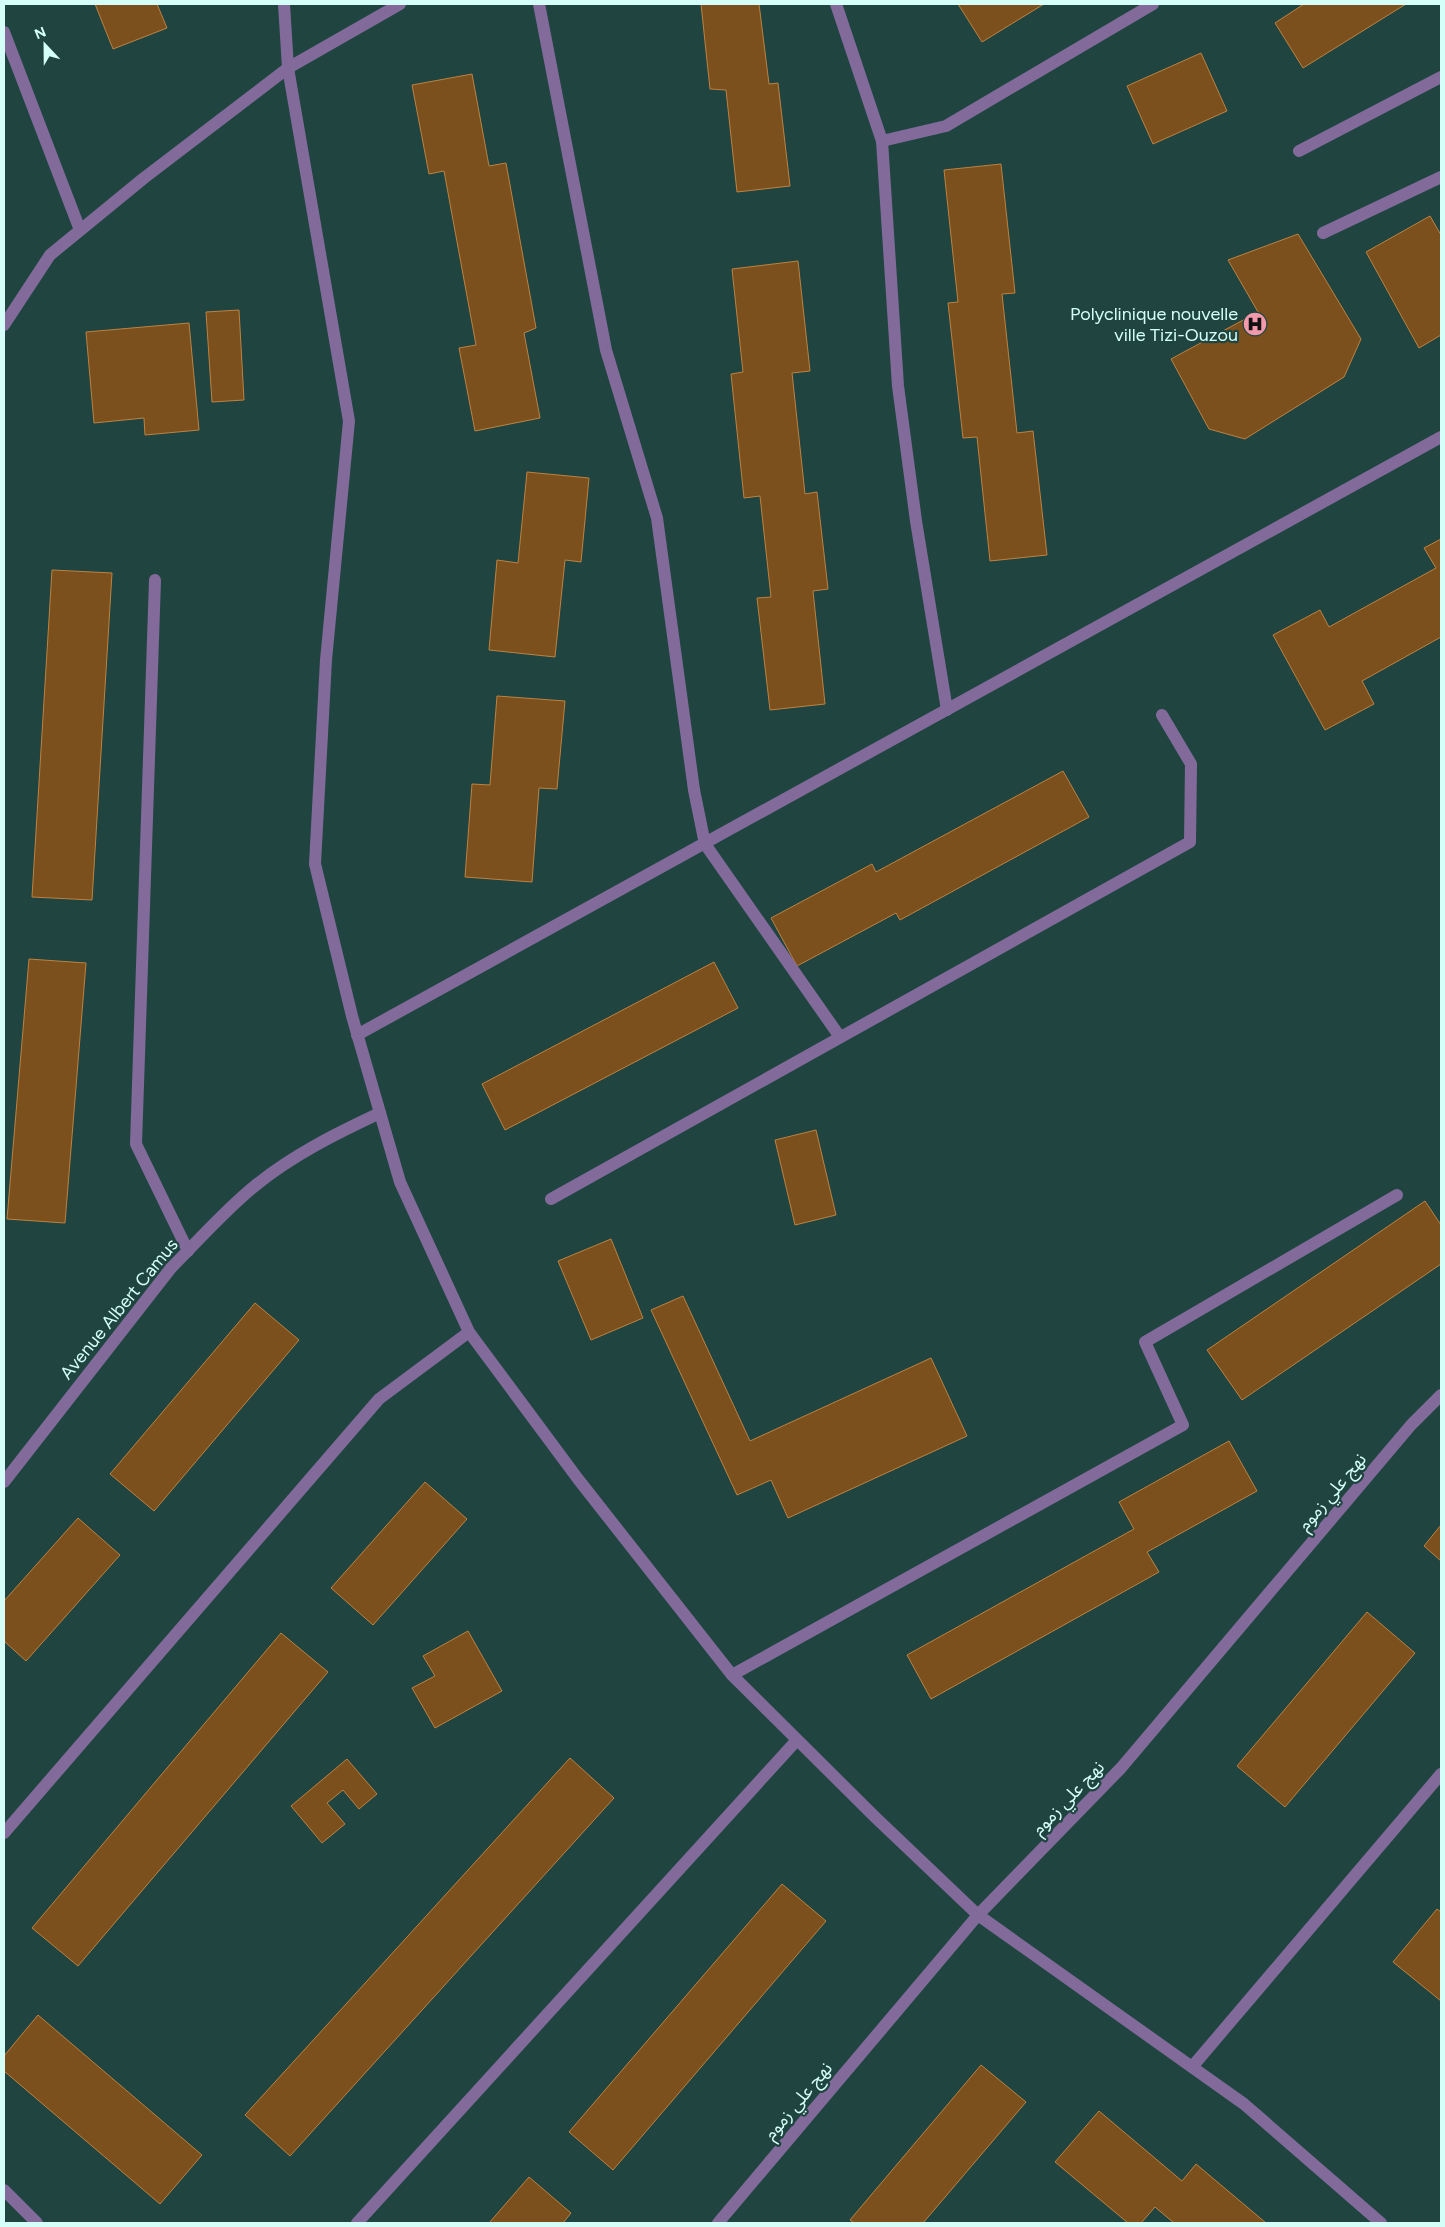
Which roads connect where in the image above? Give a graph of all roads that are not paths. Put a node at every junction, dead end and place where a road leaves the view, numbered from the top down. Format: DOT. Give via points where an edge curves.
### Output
graph roads {
  1 [pos="284,4"];
  2 [pos="400,4"];
  3 [pos="539,4"];
  4 [pos="836,4"];
  5 [pos="1153,4"];
  6 [pos="4,32"];
  7 [pos="288,68"];
  8 [pos="1441,77"];
  9 [pos="882,141"];
  10 [pos="1299,151"];
  11 [pos="1441,177"];
  12 [pos="80,230"];
  13 [pos="1323,232"];
  14 [pos="4,325"];
  15 [pos="1441,437"];
  16 [pos="155,580"];
  17 [pos="947,710"];
  18 [pos="1162,715"];
  19 [pos="705,844"];
  20 [pos="358,1035"];
  21 [pos="840,1037"];
  22 [pos="380,1113"];
  23 [pos="1397,1195"];
  24 [pos="551,1199"];
  25 [pos="188,1251"];
  26 [pos="470,1332"];
  27 [pos="1441,1395"];
  28 [pos="4,1482"];
  29 [pos="732,1675"];
  30 [pos="798,1740"];
  31 [pos="1441,1774"];
  32 [pos="4,1833"];
  33 [pos="978,1915"];
  34 [pos="1192,2067"];
  35 [pos="4,2190"];
  36 [pos="37,2223"];
  37 [pos="357,2223"];
  38 [pos="718,2223"];
  39 [pos="1381,2223"];
  1 -- 7 [label="street"];
  2 -- 7 [label="street"];
  3 -- 19 [label="street" via="606,350 657,518 694,790"];
  4 -- 9 [label="street"];
  5 -- 9 [label="street" via="946,126"];
  6 -- 12 [label="street"];
  7 -- 12 [label="street"];
  7 -- 20 [label="street" via="349,421 326,660 315,864"];
  8 -- 10 [label="street"];
  9 -- 17 [label="street" via="898,386"];
  11 -- 13 [label="street"];
  12 -- 14 [label="street" via="50,255"];
  15 -- 17 [label="street"];
  16 -- 25 [label="street" via="136,1144"];
  17 -- 19 [label="street"];
  18 -- 21 [label="street" via="1191,764 1190,842"];
  19 -- 20 [label="street"];
  19 -- 21 [label="street"];
  20 -- 22 [label="street"];
  21 -- 24 [label="street"];
  22 -- 25 [label="street, Avenue Albert Camus" via="325,1139 256,1185"];
  22 -- 26 [label="street" via="400,1182"];
  23 -- 29 [label="street" via="1145,1342 1183,1425"];
  25 -- 28 [label="street, Avenue Albert Camus" via="171,1268"];
  26 -- 29 [label="street" via="578,1479"];
  26 -- 32 [label="street" via="379,1399"];
  27 -- 33 [label="street, نهج علي زموم" via="1411,1426 1121,1768"];
  29 -- 30 [label="street"];
  30 -- 33 [label="street"];
  30 -- 37 [label="street"];
  31 -- 34 [label="street"];
  33 -- 34 [label="street"];
  33 -- 38 [label="street, نهج علي زموم"];
  34 -- 39 [label="street" via="1244,2104"];
  35 -- 36 [label="street"];
}
